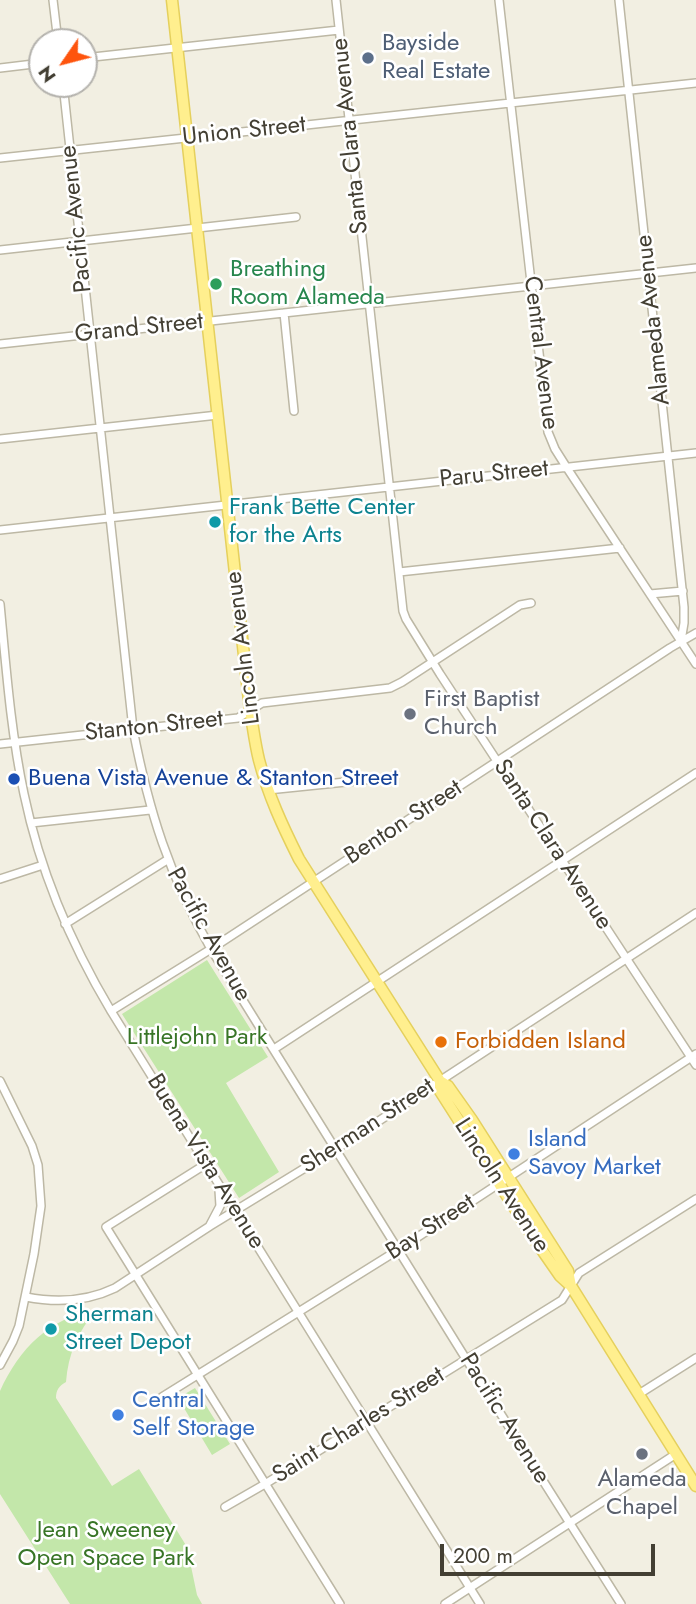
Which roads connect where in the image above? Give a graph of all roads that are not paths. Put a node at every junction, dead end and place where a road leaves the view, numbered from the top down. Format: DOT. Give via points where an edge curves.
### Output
graph roads {
  1 [pos="53,0"];
  2 [pos="172,0"];
  3 [pos="336,0"];
  4 [pos="499,0"];
  5 [pos="619,0"];
  6 [pos="56,28"];
  7 [pos="339,30"];
  8 [pos="177,48"];
  9 [pos="98,56"];
  10 [pos="28,65"];
  11 [pos="0,68"];
  12 [pos="696,83"];
  13 [pos="628,90"];
  14 [pos="64,98"];
  15 [pos="510,103"];
  16 [pos="349,121"];
  17 [pos="187,138"];
  18 [pos="69,150"];
  19 [pos="0,158"];
  20 [pos="296,217"];
  21 [pos="197,229"];
  22 [pos="80,241"];
  23 [pos="0,250"];
  24 [pos="696,268"];
  25 [pos="648,273"];
  26 [pos="531,286"];
  27 [pos="369,304"];
  28 [pos="284,313"];
  29 [pos="208,322"];
  30 [pos="90,335"];
  31 [pos="0,344"];
  32 [pos="294,411"];
  33 [pos="218,415"];
  34 [pos="100,428"];
  35 [pos="0,439"];
  36 [pos="696,453"];
  37 [pos="668,457"];
  38 [pos="567,468"];
  39 [pos="389,486"];
  40 [pos="228,505"];
  41 [pos="110,518"];
  42 [pos="0,530"];
  43 [pos="620,548"];
  44 [pos="399,572"];
  45 [pos="683,592"];
  46 [pos="650,594"];
  47 [pos="531,603"];
  48 [pos="0,604"];
  49 [pos="696,633"];
  50 [pos="681,641"];
  51 [pos="432,663"];
  52 [pos="696,664"];
  53 [pos="4,673"];
  54 [pos="250,710"];
  55 [pos="133,729"];
  56 [pos="15,743"];
  57 [pos="0,744"];
  58 [pos="497,762"];
  59 [pos="696,772"];
  60 [pos="365,780"];
  61 [pos="268,790"];
  62 [pos="150,810"];
  63 [pos="31,823"];
  64 [pos="167,860"];
  65 [pos="562,860"];
  66 [pos="43,864"];
  67 [pos="0,879"];
  68 [pos="313,882"];
  69 [pos="696,913"];
  70 [pos="65,924"];
  71 [pos="211,949"];
  72 [pos="627,959"];
  73 [pos="376,982"];
  74 [pos="111,1011"];
  75 [pos="274,1049"];
  76 [pos="694,1056"];
  77 [pos="696,1065"];
  78 [pos="0,1081"];
  79 [pos="440,1081"];
  80 [pos="336,1149"];
  81 [pos="206,1164"];
  82 [pos="509,1177"];
  83 [pos="217,1183"];
  84 [pos="499,1184"];
  85 [pos="696,1199"];
  86 [pos="235,1211"];
  87 [pos="210,1226"];
  88 [pos="398,1250"];
  89 [pos="136,1274"];
  90 [pos="571,1286"];
  91 [pos="26,1297"];
  92 [pos="298,1312"];
  93 [pos="696,1358"];
  94 [pos="466,1359"];
  95 [pos="0,1365"];
  96 [pos="197,1375"];
  97 [pos="639,1394"];
  98 [pos="162,1396"];
  99 [pos="366,1422"];
  100 [pos="676,1454"];
  101 [pos="265,1484"];
  102 [pos="696,1486"];
  103 [pos="225,1507"];
  104 [pos="569,1523"];
  105 [pos="469,1588"];
  106 [pos="340,1604"];
  107 [pos="445,1604"];
  108 [pos="480,1604"];
  109 [pos="621,1604"];
  1 -- 6 [label="street"];
  2 -- 8 [label="main road, Lincoln Avenue"];
  3 -- 7 [label="street, Santa Clara Avenue"];
  4 -- 15 [label="street, Central Avenue"];
  5 -- 13 [label="street, Alameda Avenue"];
  7 -- 8 [label="street"];
  7 -- 16 [label="street, Santa Clara Avenue"];
  8 -- 9 [label="street"];
  8 -- 17 [label="main road, Lincoln Avenue"];
  10 -- 11 [label="street"];
  12 -- 13 [label="street, Union Street"];
  13 -- 15 [label="street, Union Street"];
  13 -- 25 [label="street, Alameda Avenue"];
  14 -- 18 [label="street, Pacific Avenue"];
  15 -- 16 [label="street, Union Street"];
  15 -- 26 [label="street, Central Avenue"];
  16 -- 17 [label="street, Union Street"];
  16 -- 27 [label="street, Santa Clara Avenue"];
  17 -- 18 [label="street, Union Street"];
  17 -- 21 [label="main road, Lincoln Avenue"];
  18 -- 19 [label="street, Union Street"];
  18 -- 22 [label="street, Pacific Avenue"];
  20 -- 21 [label="street"];
  21 -- 22 [label="street"];
  21 -- 29 [label="main road, Lincoln Avenue"];
  22 -- 23 [label="street"];
  22 -- 30 [label="street, Pacific Avenue"];
  24 -- 25 [label="street, Grand Street"];
  25 -- 26 [label="street, Grand Street"];
  25 -- 37 [label="street, Alameda Avenue"];
  26 -- 27 [label="street, Grand Street"];
  26 -- 38 [label="street, Central Avenue" via="548,432"];
  27 -- 28 [label="street, Grand Street"];
  27 -- 39 [label="street, Santa Clara Avenue"];
  28 -- 29 [label="street, Grand Street"];
  28 -- 32 [label="street"];
  29 -- 30 [label="street, Grand Street"];
  29 -- 33 [label="main road, Lincoln Avenue"];
  30 -- 31 [label="street, Grand Street"];
  30 -- 34 [label="street, Pacific Avenue"];
  33 -- 34 [label="street"];
  33 -- 40 [label="main road, Lincoln Avenue"];
  34 -- 35 [label="street"];
  34 -- 41 [label="street, Pacific Avenue"];
  36 -- 37 [label="street, Paru Street"];
  37 -- 38 [label="street, Paru Street"];
  37 -- 45 [label="street, Alameda Avenue"];
  38 -- 39 [label="street, Paru Street"];
  38 -- 43 [label="street, Central Avenue"];
  39 -- 40 [label="street, Paru Street"];
  39 -- 44 [label="street, Santa Clara Avenue"];
  40 -- 41 [label="street, Paru Street"];
  40 -- 54 [label="main road, Lincoln Avenue"];
  41 -- 42 [label="street, Paru Street"];
  41 -- 55 [label="street, Pacific Avenue"];
  43 -- 44 [label="street"];
  43 -- 46 [label="street, Central Avenue"];
  44 -- 51 [label="street, Santa Clara Avenue" via="403,611"];
  45 -- 46 [label="street"];
  45 -- 50 [label="street, Alameda Avenue"];
  46 -- 50 [label="street, Central Avenue"];
  47 -- 51 [label="street, Stanton Street" via="520,605"];
  48 -- 53 [label="street, Buena Vista Avenue"];
  49 -- 50 [label="street, Benton Street"];
  50 -- 52 [label="street, Central Avenue"];
  50 -- 58 [label="street, Benton Street"];
  51 -- 54 [label="street, Stanton Street" via="387,689 262,703"];
  51 -- 58 [label="street, Santa Clara Avenue"];
  53 -- 56 [label="street, Buena Vista Avenue"];
  54 -- 55 [label="street, Stanton Street" via="238,718"];
  54 -- 61 [label="main road, Lincoln Avenue"];
  55 -- 56 [label="street, Stanton Street"];
  55 -- 62 [label="street, Pacific Avenue"];
  56 -- 57 [label="street, Stanton Street"];
  56 -- 63 [label="street, Buena Vista Avenue"];
  58 -- 65 [label="street, Santa Clara Avenue"];
  58 -- 68 [label="street, Benton Street"];
  59 -- 65 [label="street"];
  60 -- 61 [label="street"];
  61 -- 68 [label="main road, Lincoln Avenue"];
  62 -- 63 [label="street"];
  62 -- 64 [label="street, Pacific Avenue"];
  63 -- 66 [label="street, Buena Vista Avenue"];
  64 -- 70 [label="street"];
  64 -- 71 [label="street, Pacific Avenue"];
  65 -- 72 [label="street, Santa Clara Avenue"];
  65 -- 73 [label="street"];
  66 -- 67 [label="street"];
  66 -- 70 [label="street, Buena Vista Avenue"];
  68 -- 71 [label="street, Benton Street"];
  68 -- 73 [label="main road, Lincoln Avenue"];
  69 -- 72 [label="street, Sherman Street"];
  70 -- 74 [label="street, Buena Vista Avenue"];
  71 -- 74 [label="street, Benton Street"];
  71 -- 75 [label="street, Pacific Avenue"];
  72 -- 76 [label="street, Santa Clara Avenue"];
  72 -- 79 [label="street, Sherman Street"];
  73 -- 75 [label="street"];
  73 -- 79 [label="main road, Lincoln Avenue"];
  74 -- 81 [label="street, Buena Vista Avenue"];
  75 -- 80 [label="street, Pacific Avenue"];
  76 -- 77 [label="street, Santa Clara Avenue"];
  76 -- 82 [label="street, Bay Street"];
  78 -- 91 [label="street" via="33,1146 41,1185"];
  79 -- 80 [label="street, Sherman Street"];
  79 -- 82 [label="main road, Lincoln Avenue" via="448,1086"];
  79 -- 84 [label="main road, Lincoln Avenue" via="440,1091"];
  80 -- 86 [label="street, Sherman Street"];
  80 -- 88 [label="street, Pacific Avenue"];
  81 -- 83 [label="street, Buena Vista Avenue"];
  81 -- 89 [label="street" via="106,1227"];
  82 -- 84 [label="street, Bay Street"];
  82 -- 90 [label="main road, Lincoln Avenue" via="568,1271"];
  83 -- 86 [label="street, Buena Vista Avenue"];
  83 -- 87 [label="street" via="220,1206"];
  84 -- 88 [label="street, Bay Street"];
  84 -- 90 [label="main road, Lincoln Avenue"];
  85 -- 90 [label="street, Saint Charles Street" via="581,1272"];
  86 -- 87 [label="street, Sherman Street"];
  86 -- 92 [label="street, Buena Vista Avenue"];
  87 -- 89 [label="street, Sherman Street"];
  88 -- 92 [label="street, Bay Street"];
  88 -- 94 [label="street, Pacific Avenue"];
  89 -- 91 [label="street, Sherman Street" via="85,1299"];
  89 -- 96 [label="street"];
  90 -- 94 [label="street, Saint Charles Street" via="562,1300"];
  90 -- 97 [label="main road, Lincoln Avenue"];
  91 -- 95 [label="street" via="19,1326"];
  92 -- 96 [label="street, Bay Street"];
  92 -- 99 [label="street, Buena Vista Avenue"];
  93 -- 97 [label="street"];
  94 -- 99 [label="street, Saint Charles Street"];
  94 -- 104 [label="street, Pacific Avenue"];
  96 -- 98 [label="street, Bay Street"];
  96 -- 101 [label="street"];
  97 -- 100 [label="main road, Lincoln Avenue"];
  99 -- 101 [label="street, Saint Charles Street"];
  99 -- 105 [label="street, Buena Vista Avenue"];
  100 -- 102 [label="main road, Lincoln Avenue"];
  100 -- 104 [label="street"];
  101 -- 103 [label="street, Saint Charles Street"];
  101 -- 106 [label="street"];
  104 -- 105 [label="street"];
  104 -- 109 [label="street, Pacific Avenue"];
  105 -- 107 [label="street"];
  105 -- 108 [label="street, Buena Vista Avenue"];
}
